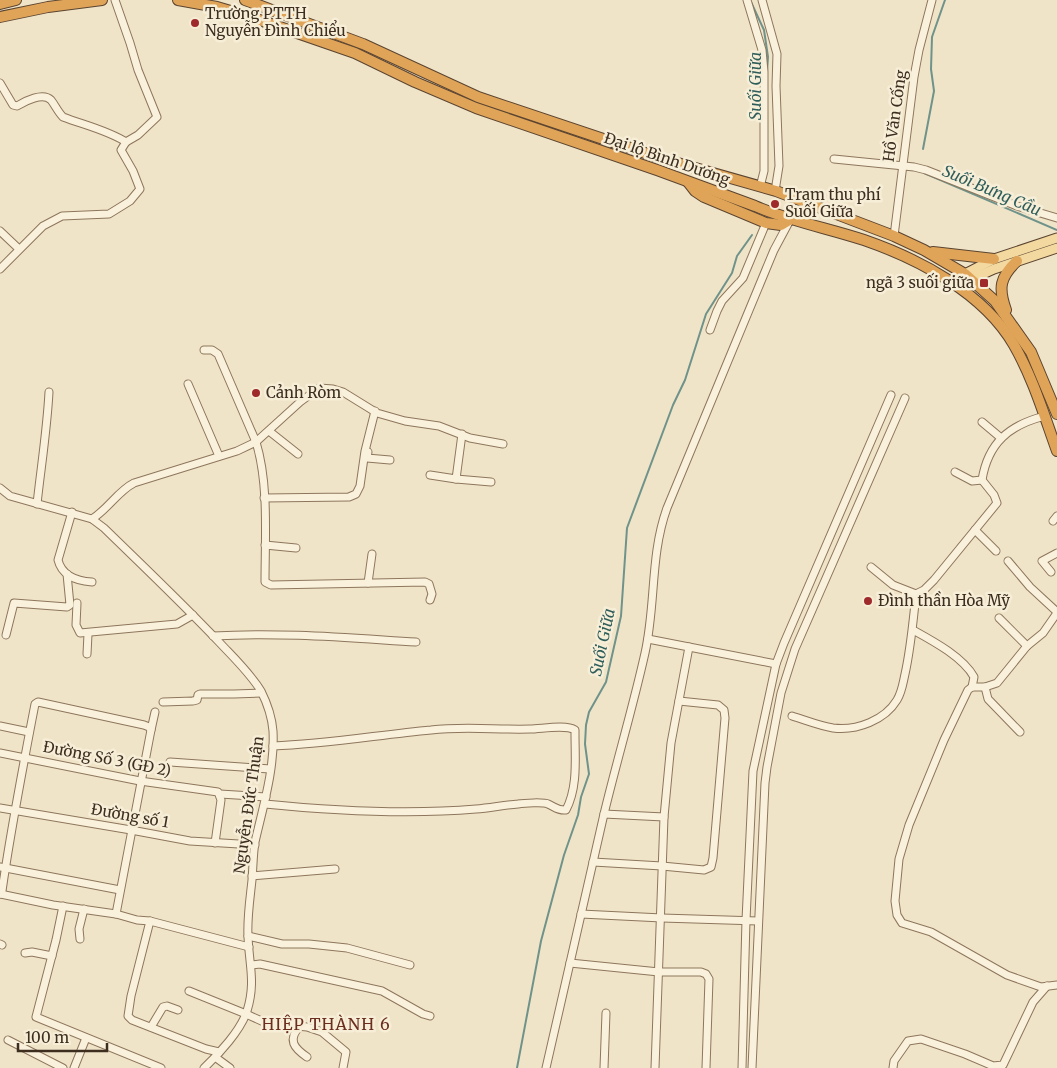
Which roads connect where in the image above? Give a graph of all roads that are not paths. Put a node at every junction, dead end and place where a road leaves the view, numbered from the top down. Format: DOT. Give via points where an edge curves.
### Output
graph roads {
  1 [pos="16,0"];
  2 [pos="102,0"];
  3 [pos="115,0"];
  4 [pos="178,0"];
  5 [pos="245,0"];
  6 [pos="747,0"];
  7 [pos="762,0"];
  8 [pos="932,0"];
  9 [pos="0,4"];
  10 [pos="764,12"];
  11 [pos="753,16"];
  12 [pos="0,17"];
  13 [pos="0,83"];
  14 [pos="126,142"];
  15 [pos="834,159"];
  16 [pos="903,166"];
  17 [pos="688,181"];
  18 [pos="761,184"];
  19 [pos="776,188"];
  20 [pos="1057,218"];
  21 [pos="791,219"];
  22 [pos="766,223"];
  23 [pos="0,231"];
  24 [pos="894,236"];
  25 [pos="1057,238"];
  26 [pos="19,248"];
  27 [pos="1057,248"];
  28 [pos="891,250"];
  29 [pos="924,250"];
  30 [pos="994,259"];
  31 [pos="1017,262"];
  32 [pos="0,269"];
  33 [pos="968,276"];
  34 [pos="957,286"];
  35 [pos="1013,324"];
  36 [pos="710,330"];
  37 [pos="204,350"];
  38 [pos="188,384"];
  39 [pos="48,392"];
  40 [pos="891,395"];
  41 [pos="905,398"];
  42 [pos="1054,398"];
  43 [pos="376,412"];
  44 [pos="1057,414"];
  45 [pos="1045,416"];
  46 [pos="982,422"];
  47 [pos="269,431"];
  48 [pos="462,434"];
  49 [pos="1001,438"];
  50 [pos="256,442"];
  51 [pos="503,444"];
  52 [pos="1057,451"];
  53 [pos="298,454"];
  54 [pos="219,456"];
  55 [pos="390,460"];
  56 [pos="955,472"];
  57 [pos="430,475"];
  58 [pos="456,479"];
  59 [pos="982,480"];
  60 [pos="491,482"];
  61 [pos="0,488"];
  62 [pos="264,498"];
  63 [pos="37,504"];
  64 [pos="72,512"];
  65 [pos="92,519"];
  66 [pos="975,530"];
  67 [pos="265,545"];
  68 [pos="296,548"];
  69 [pos="996,551"];
  70 [pos="1057,553"];
  71 [pos="372,554"];
  72 [pos="1008,561"];
  73 [pos="871,567"];
  74 [pos="1051,572"];
  75 [pos="67,574"];
  76 [pos="92,582"];
  77 [pos="368,583"];
  78 [pos="916,594"];
  79 [pos="430,600"];
  80 [pos="76,603"];
  81 [pos="1057,613"];
  82 [pos="193,615"];
  83 [pos="999,618"];
  84 [pos="913,630"];
  85 [pos="88,634"];
  86 [pos="6,635"];
  87 [pos="213,636"];
  88 [pos="648,639"];
  89 [pos="416,642"];
  90 [pos="1027,646"];
  91 [pos="689,647"];
  92 [pos="87,654"];
  93 [pos="776,664"];
  94 [pos="972,687"];
  95 [pos="985,688"];
  96 [pos="261,692"];
  97 [pos="679,701"];
  98 [pos="163,702"];
  99 [pos="155,712"];
  100 [pos="792,716"];
  101 [pos="0,726"];
  102 [pos="151,730"];
  103 [pos="29,732"];
  104 [pos="1020,732"];
  105 [pos="273,746"];
  106 [pos="0,753"];
  107 [pos="24,757"];
  108 [pos="170,762"];
  109 [pos="270,769"];
  110 [pos="140,781"];
  111 [pos="220,794"];
  112 [pos="266,800"];
  113 [pos="0,808"];
  114 [pos="14,811"];
  115 [pos="604,814"];
  116 [pos="664,817"];
  117 [pos="131,830"];
  118 [pos="215,843"];
  119 [pos="255,844"];
  120 [pos="593,862"];
  121 [pos="662,866"];
  122 [pos="3,868"];
  123 [pos="335,869"];
  124 [pos="252,876"];
  125 [pos="120,890"];
  126 [pos="0,894"];
  127 [pos="63,906"];
  128 [pos="84,909"];
  129 [pos="116,914"];
  130 [pos="581,914"];
  131 [pos="662,918"];
  132 [pos="746,920"];
  133 [pos="758,920"];
  134 [pos="150,921"];
  135 [pos="248,936"];
  136 [pos="80,939"];
  137 [pos="249,948"];
  138 [pos="25,954"];
  139 [pos="52,956"];
  140 [pos="570,963"];
  141 [pos="251,965"];
  142 [pos="410,965"];
  143 [pos="659,972"];
  144 [pos="1057,985"];
  145 [pos="1047,986"];
  146 [pos="190,991"];
  147 [pos="178,1010"];
  148 [pos="246,1014"];
  149 [pos="606,1014"];
  150 [pos="430,1016"];
  151 [pos="300,1026"];
  152 [pos="151,1027"];
  153 [pos="86,1038"];
  154 [pos="8,1040"];
  155 [pos="217,1054"];
  156 [pos="307,1057"];
  157 [pos="1003,1066"];
  158 [pos="63,1068"];
  159 [pos="74,1068"];
  160 [pos="161,1068"];
  161 [pos="204,1068"];
  162 [pos="230,1068"];
  163 [pos="343,1068"];
  164 [pos="546,1068"];
  165 [pos="604,1068"];
  166 [pos="655,1068"];
  167 [pos="706,1068"];
  168 [pos="742,1068"];
  169 [pos="752,1068"];
  170 [pos="892,1068"];
  1 -- 9 [label="highway"];
  2 -- 12 [label="highway"];
  3 -- 14 [label="street" via="157,117"];
  4 -- 17 [label="highway, Đại lộ Bình Dương" via="251,17 355,54 476,108"];
  5 -- 18 [label="highway, Đại lộ Bình Dương" via="363,44 478,97 641,152"];
  6 -- 11 [label="street"];
  7 -- 10 [label="street"];
  8 -- 16 [label="street, Hồ Văn Cống" via="919,50"];
  10 -- 11 [label="street"];
  10 -- 19 [label="street" via="777,54"];
  11 -- 18 [label="street" via="764,72 764,171"];
  13 -- 14 [label="street" via="13,105 46,97 63,117"];
  14 -- 26 [label="street" via="121,150 140,189 130,201 110,214 62,216 42,226"];
  15 -- 16 [label="street"];
  16 -- 20 [label="street" via="944,176 1017,206"];
  16 -- 24 [label="street, Hồ Văn Cống"];
  17 -- 21 [label="highway, Đại lộ Bình Dương"];
  17 -- 22 [label="highway" via="704,197"];
  18 -- 19 [label="highway, Đại lộ Bình Dương"];
  19 -- 24 [label="highway, Đại lộ Bình Dương"];
  21 -- 22 [label="highway" via="781,225"];
  21 -- 28 [label="highway, Đại lộ Bình Dương"];
  21 -- 88 [label="street" via="774,250 664,516 655,552"];
  22 -- 36 [label="street" via="743,278 722,301"];
  23 -- 26 [label="street"];
  24 -- 28 [label="highway"];
  24 -- 29 [label="highway, Đại lộ Bình Dương"];
  25 -- 30 [label="main road"];
  26 -- 32 [label="street"];
  27 -- 31 [label="main road"];
  28 -- 34 [label="highway, Đại lộ Bình Dương"];
  29 -- 30 [label="highway"];
  29 -- 33 [label="highway, Đại lộ Bình Dương"];
  30 -- 33 [label="main road"];
  31 -- 33 [label="main road"];
  31 -- 35 [label="highway" via="1007,271 1001,287 1001,296"];
  33 -- 34 [label="highway"];
  33 -- 35 [label="highway, Đại lộ Bình Dương" via="995,301"];
  34 -- 45 [label="highway, Đại lộ Bình Dương" via="987,311 1009,338"];
  35 -- 42 [label="highway, Đại lộ Bình Dương"];
  37 -- 50 [label="street" via="218,354"];
  38 -- 54 [label="street"];
  39 -- 63 [label="street"];
  40 -- 93 [label="street"];
  41 -- 133 [label="street" via="795,649 781,693 766,767"];
  42 -- 44 [label="highway, Đại lộ Bình Dương"];
  43 -- 47 [label="street" via="344,392 319,388"];
  43 -- 48 [label="street"];
  43 -- 55 [label="street" via="367,458"];
  43 -- 62 [label="street" via="356,494 349,497"];
  45 -- 49 [label="street" via="1026,421"];
  45 -- 52 [label="highway, Đại lộ Bình Dương"];
  46 -- 49 [label="street"];
  47 -- 50 [label="street"];
  47 -- 53 [label="street"];
  48 -- 51 [label="street"];
  48 -- 58 [label="street"];
  49 -- 59 [label="street" via="993,449"];
  50 -- 54 [label="street"];
  50 -- 62 [label="street"];
  54 -- 65 [label="street" via="128,486 110,506"];
  56 -- 59 [label="street" via="972,481"];
  57 -- 58 [label="street"];
  58 -- 60 [label="street"];
  59 -- 66 [label="street" via="997,503"];
  61 -- 63 [label="street, Nguyễn Đức Thuận" via="10,496"];
  62 -- 67 [label="street"];
  63 -- 64 [label="street, Nguyễn Đức Thuận"];
  64 -- 65 [label="street, Nguyễn Đức Thuận"];
  64 -- 75 [label="street" via="58,560 60,568"];
  65 -- 82 [label="street, Nguyễn Đức Thuận"];
  66 -- 69 [label="street"];
  66 -- 78 [label="street" via="934,580"];
  67 -- 68 [label="street"];
  67 -- 77 [label="street" via="267,584"];
  70 -- 74 [label="street" via="1042,561"];
  71 -- 77 [label="street"];
  72 -- 81 [label="street"];
  73 -- 78 [label="street" via="893,585"];
  75 -- 76 [label="street"];
  75 -- 86 [label="street" via="70,606 14,603"];
  77 -- 79 [label="street" via="424,582 431,589"];
  78 -- 84 [label="street"];
  80 -- 85 [label="street" via="78,631"];
  81 -- 90 [label="street" via="1043,633"];
  82 -- 85 [label="street" via="177,624"];
  82 -- 87 [label="street, Nguyễn Đức Thuận"];
  83 -- 90 [label="street"];
  84 -- 94 [label="street" via="964,664 974,677"];
  84 -- 100 [label="street" via="901,692 885,714 852,728 833,728"];
  85 -- 92 [label="street"];
  87 -- 89 [label="street" via="310,635"];
  87 -- 96 [label="street, Nguyễn Đức Thuận"];
  88 -- 91 [label="street"];
  88 -- 115 [label="street"];
  90 -- 95 [label="street" via="997,683"];
  91 -- 93 [label="street"];
  91 -- 97 [label="street"];
  93 -- 132 [label="street" via="753,771"];
  94 -- 95 [label="street"];
  94 -- 145 [label="street" via="944,740 909,825 899,859 897,915 902,923 931,932 1007,975 1041,987"];
  95 -- 104 [label="street" via="988,699"];
  96 -- 98 [label="street" via="200,694 193,701"];
  96 -- 105 [label="street, Nguyễn Đức Thuận" via="268,707"];
  97 -- 116 [label="street" via="671,743"];
  97 -- 121 [label="street" via="718,705 724,710 713,858 710,867 704,870"];
  99 -- 102 [label="street"];
  101 -- 103 [label="street"];
  102 -- 103 [label="street" via="144,725 38,702"];
  102 -- 110 [label="street"];
  103 -- 107 [label="street"];
  105 -- 109 [label="street, Nguyễn Đức Thuận"];
  105 -- 112 [label="street, Đường Số 3 (GĐ 2)" via="432,730 568,727 575,730 576,767 564,811 547,803 476,810 396,812 307,808"];
  106 -- 107 [label="street, Đường Số 3 (GĐ 2)"];
  107 -- 110 [label="street, Đường Số 3 (GĐ 2)"];
  107 -- 114 [label="street"];
  108 -- 109 [label="street"];
  109 -- 112 [label="street, Nguyễn Đức Thuận"];
  110 -- 111 [label="street, Đường Số 3 (GĐ 2)"];
  110 -- 117 [label="street"];
  111 -- 112 [label="street, Đường Số 3 (GĐ 2)"];
  111 -- 118 [label="street"];
  112 -- 119 [label="street, Nguyễn Đức Thuận"];
  113 -- 114 [label="street, Đường số 1"];
  114 -- 117 [label="street, Đường số 1"];
  114 -- 122 [label="street"];
  115 -- 116 [label="street"];
  115 -- 120 [label="street"];
  116 -- 121 [label="street"];
  117 -- 118 [label="street, Đường số 1" via="190,842"];
  117 -- 125 [label="street"];
  118 -- 119 [label="street, Đường số 1"];
  119 -- 124 [label="street, Nguyễn Đức Thuận"];
  120 -- 121 [label="street"];
  120 -- 130 [label="street"];
  121 -- 131 [label="street"];
  122 -- 125 [label="street"];
  122 -- 126 [label="street"];
  123 -- 124 [label="street"];
  124 -- 135 [label="street, Nguyễn Đức Thuận"];
  125 -- 129 [label="street"];
  126 -- 127 [label="street"];
  127 -- 128 [label="street"];
  127 -- 139 [label="street"];
  128 -- 129 [label="street"];
  128 -- 136 [label="street"];
  129 -- 134 [label="street"];
  130 -- 131 [label="street"];
  130 -- 140 [label="street"];
  131 -- 132 [label="street"];
  131 -- 143 [label="street"];
  132 -- 133 [label="street"];
  132 -- 168 [label="street"];
  133 -- 169 [label="street"];
  134 -- 137 [label="street"];
  134 -- 152 [label="street" via="128,1016"];
  135 -- 137 [label="street, Nguyễn Đức Thuận"];
  135 -- 142 [label="street" via="282,944 347,948"];
  137 -- 141 [label="street, Nguyễn Đức Thuận"];
  138 -- 139 [label="street" via="32,952"];
  139 -- 153 [label="street" via="36,1017"];
  140 -- 143 [label="street"];
  140 -- 164 [label="street"];
  141 -- 148 [label="street, Nguyễn Đức Thuận" via="252,991"];
  141 -- 150 [label="street" via="260,964 382,991"];
  143 -- 166 [label="street"];
  143 -- 167 [label="street" via="701,972 710,979"];
  144 -- 145 [label="street"];
  145 -- 157 [label="street" via="1033,1002"];
  146 -- 148 [label="street"];
  147 -- 152 [label="street" via="167,1006 163,1008"];
  148 -- 151 [label="street" via="275,1027"];
  148 -- 155 [label="street, Nguyễn Đức Thuận"];
  149 -- 165 [label="street"];
  151 -- 156 [label="street" via="293,1042"];
  151 -- 163 [label="street" via="322,1032 346,1052"];
  152 -- 155 [label="street"];
  153 -- 159 [label="street"];
  153 -- 160 [label="street"];
  154 -- 158 [label="street"];
  155 -- 161 [label="street, Nguyễn Đức Thuận"];
  155 -- 162 [label="street"];
  157 -- 170 [label="street" via="993,1066 921,1039 908,1041"];
}
